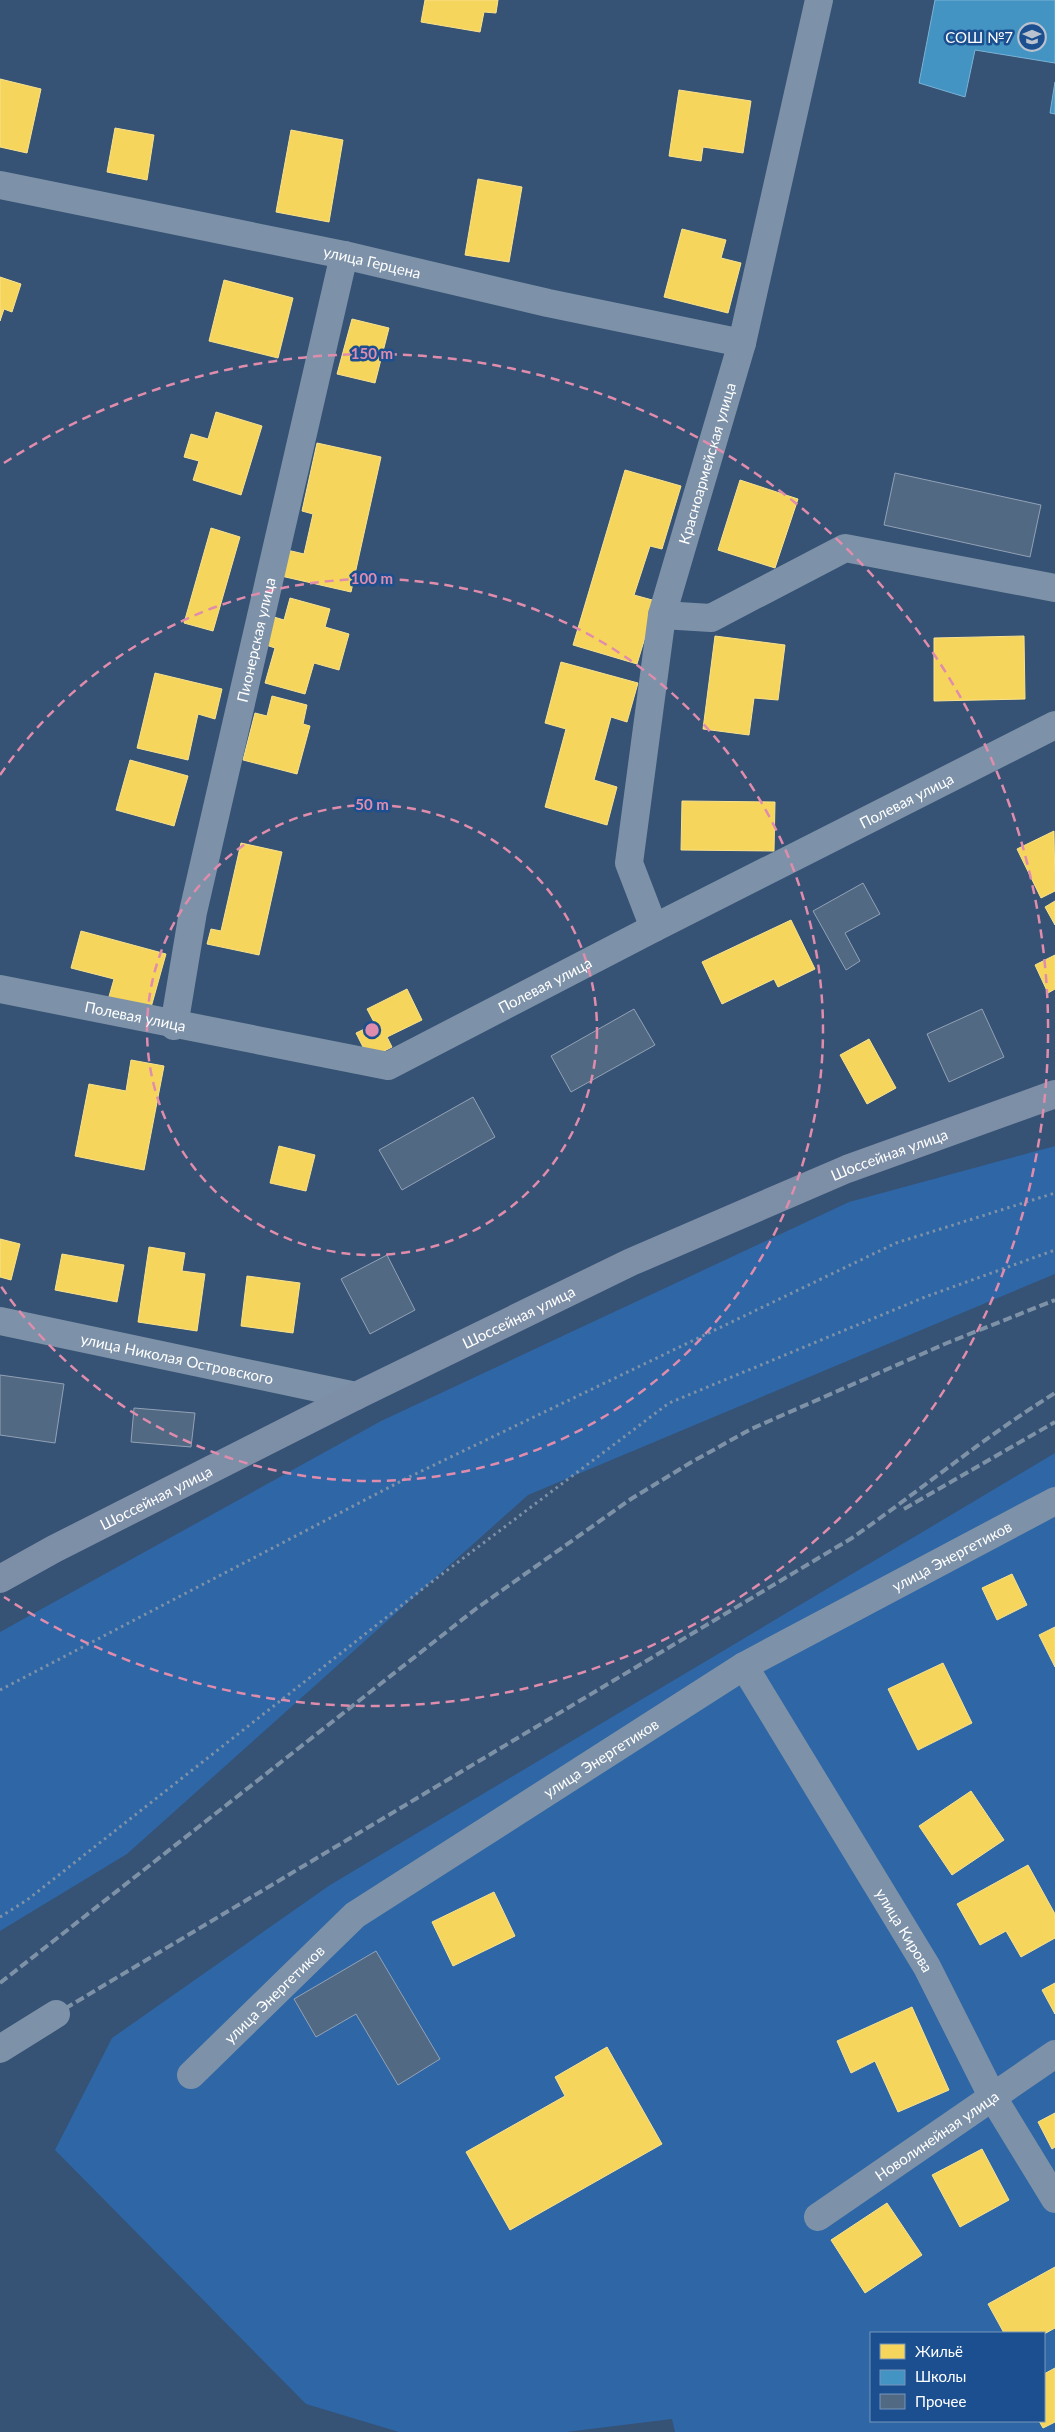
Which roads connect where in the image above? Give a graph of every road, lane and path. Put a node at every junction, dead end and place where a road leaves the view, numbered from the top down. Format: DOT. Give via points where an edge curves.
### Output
graph roads {
  1 [pos="819,0"];
  2 [pos="0,185"];
  3 [pos="344,255"];
  4 [pos="742,343"];
  5 [pos="1055,588"];
  6 [pos="662,615"];
  7 [pos="1055,725"];
  8 [pos="654,928"];
  9 [pos="0,989"];
  10 [pos="174,1026"];
  11 [pos="1055,1094"];
  12 [pos="1055,1192"];
  13 [pos="1055,1250"];
  14 [pos="0,1321"];
  15 [pos="356,1396"];
  16 [pos="1055,1501"];
  17 [pos="0,1579"];
  18 [pos="744,1666"];
  19 [pos="0,1690"];
  20 [pos="0,1917"];
  21 [pos="56,2014"];
  22 [pos="0,2049"];
  23 [pos="1055,2054"];
  24 [pos="191,2075"];
  25 [pos="992,2096"];
  26 [pos="1055,2199"];
  27 [pos="818,2217"];
  1 -- 4 [label="street, Красноармейская улица"];
  2 -- 3 [label="street, улица Герцена"];
  3 -- 4 [label="street, улица Герцена" via="548,303"];
  3 -- 10 [label="street, Пионерская улица" via="193,912"];
  4 -- 6 [label="street, Красноармейская улица"];
  5 -- 6 [label="street" via="846,548 711,618"];
  6 -- 8 [label="street, Красноармейская улица" via="629,864"];
  7 -- 8 [label="street, Полевая улица"];
  8 -- 10 [label="street, Полевая улица" via="388,1066"];
  9 -- 10 [label="street, Полевая улица"];
  11 -- 15 [label="main road, Шоссейная улица" via="847,1169 631,1262"];
  12 -- 19 [label="path" via="896,1243 407,1478"];
  13 -- 20 [label="path" via="925,1297 669,1403 425,1587 27,1900"];
  14 -- 15 [label="street, улица Николая Островского"];
  15 -- 17 [label="main road, Шоссейная улица"];
  16 -- 18 [label="street, улица Энергетиков"];
  18 -- 24 [label="street, улица Энергетиков" via="355,1915"];
  18 -- 25 [label="street, улица Кирова" via="927,1967"];
  21 -- 22 [label="street"];
  23 -- 25 [label="street, Новолинейная улица"];
  25 -- 26 [label="street, улица Кирова"];
  25 -- 27 [label="street, Новолинейная улица"];
}
